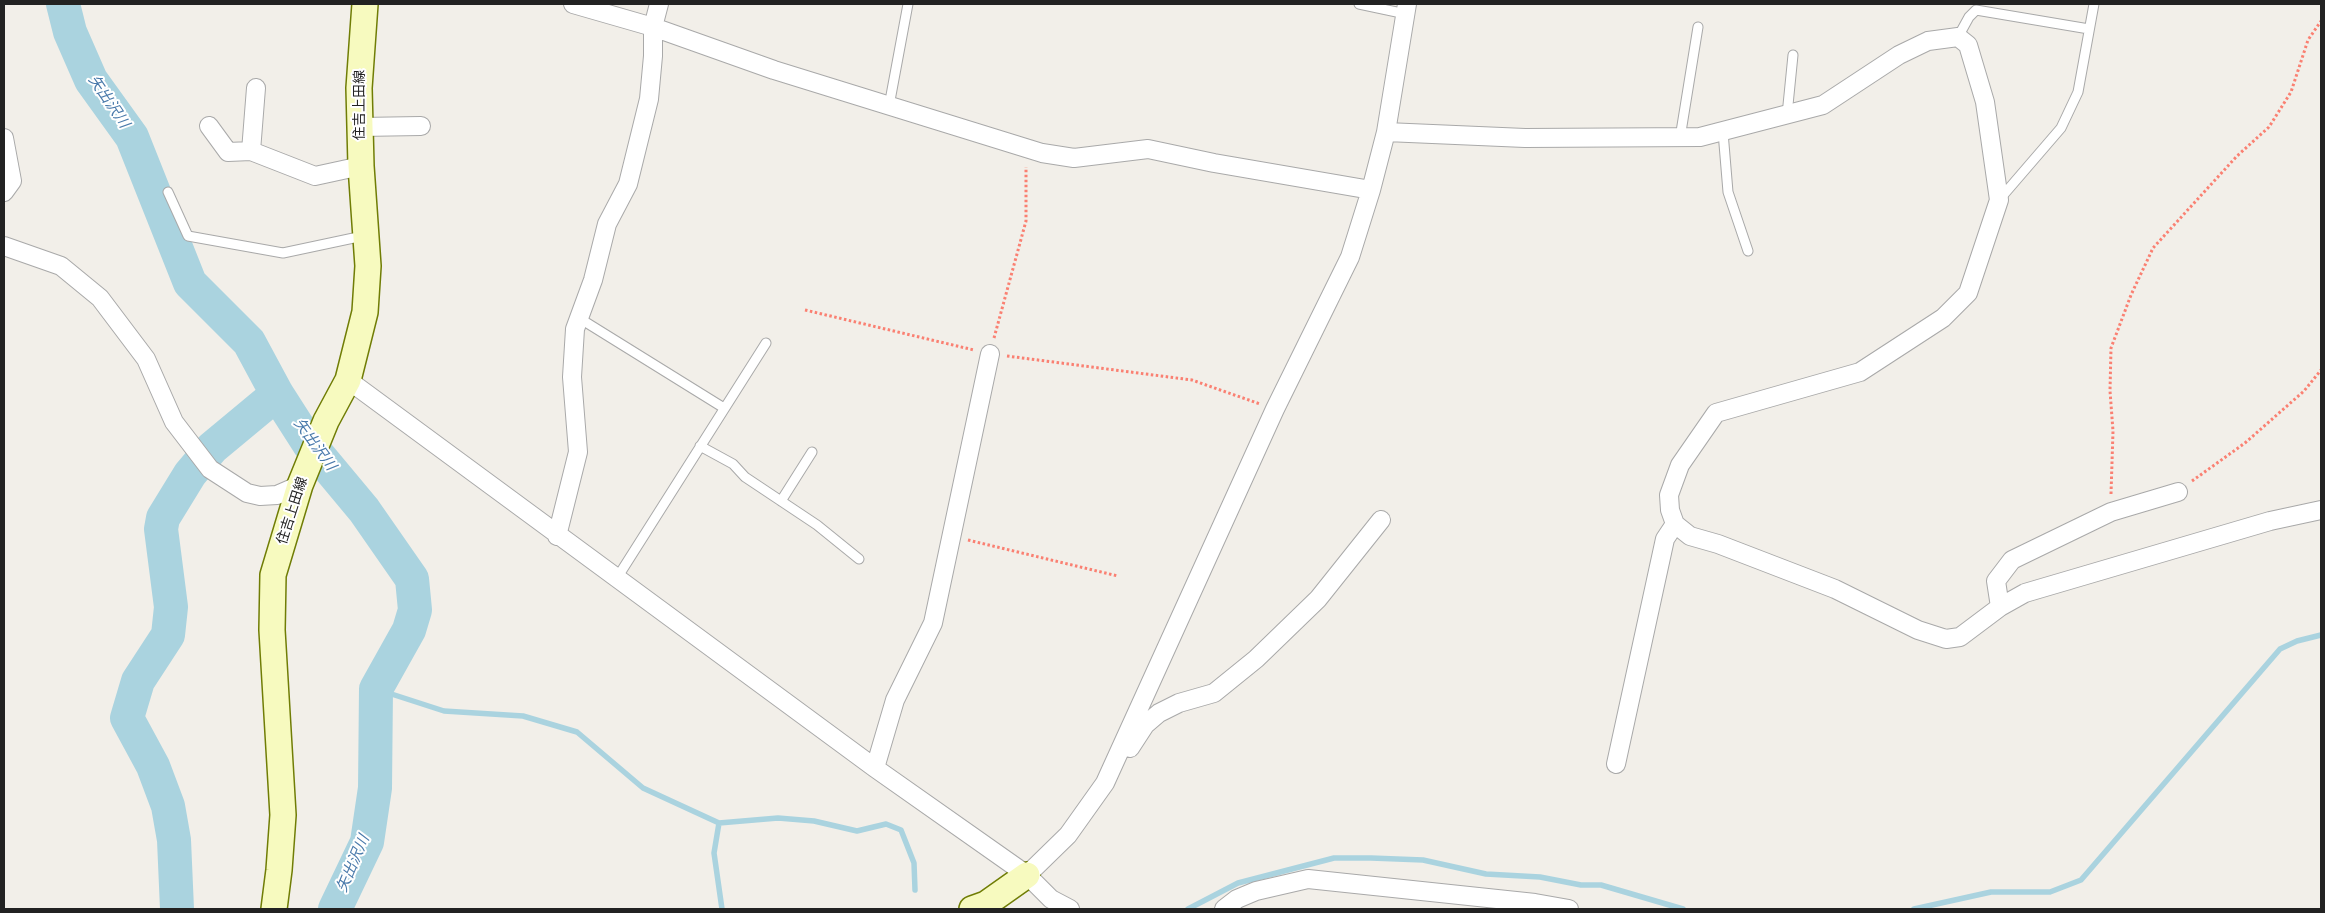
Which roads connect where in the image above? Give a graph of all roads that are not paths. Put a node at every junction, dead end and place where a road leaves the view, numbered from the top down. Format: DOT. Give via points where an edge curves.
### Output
graph roads {
  1 [pos="365,4"];
  2 [pos="573,4"];
  3 [pos="659,4"];
  4 [pos="908,4"];
  5 [pos="1359,4"];
  6 [pos="2094,4"];
  7 [pos="1407,9"];
  8 [pos="654,27"];
  9 [pos="1698,27"];
  10 [pos="2089,29"];
  11 [pos="1958,37"];
  12 [pos="1793,55"];
  13 [pos="256,88"];
  14 [pos="889,106"];
  15 [pos="1788,115"];
  16 [pos="209,126"];
  17 [pos="421,126"];
  18 [pos="360,127"];
  19 [pos="1386,132"];
  20 [pos="1723,132"];
  21 [pos="4,138"];
  22 [pos="1680,138"];
  23 [pos="251,152"];
  24 [pos="361,166"];
  25 [pos="1371,190"];
  26 [pos="4,192"];
  27 [pos="168,192"];
  28 [pos="1999,200"];
  29 [pos="366,236"];
  30 [pos="4,246"];
  31 [pos="1748,251"];
  32 [pos="579,318"];
  33 [pos="766,343"];
  34 [pos="990,354"];
  35 [pos="348,380"];
  36 [pos="724,408"];
  37 [pos="700,446"];
  38 [pos="812,452"];
  39 [pos="304,475"];
  40 [pos="2178,492"];
  41 [pos="781,501"];
  42 [pos="2321,510"];
  43 [pos="1381,520"];
  44 [pos="1675,524"];
  45 [pos="558,536"];
  46 [pos="859,559"];
  47 [pos="617,578"];
  48 [pos="2000,607"];
  49 [pos="1119,751"];
  50 [pos="1616,764"];
  51 [pos="875,768"];
  52 [pos="1027,876"];
  53 [pos="274,909"];
  54 [pos="972,909"];
  55 [pos="1070,909"];
  56 [pos="1224,909"];
  57 [pos="1569,909"];
  1 -- 18 [label="main road, 住吉上田線" via="359,88"];
  2 -- 8 [label="street"];
  3 -- 8 [label="street"];
  4 -- 14 [label="lane"];
  5 -- 7 [label="lane"];
  6 -- 10 [label="lane"];
  7 -- 19 [label="street"];
  8 -- 14 [label="street" via="774,70"];
  8 -- 32 [label="street" via="649,99 628,184 607,224 593,280"];
  9 -- 22 [label="lane"];
  10 -- 11 [label="lane" via="1976,10"];
  10 -- 28 [label="lane" via="2078,92 2061,128"];
  11 -- 15 [label="street" via="1928,41 1823,105"];
  11 -- 28 [label="street" via="1968,45 1984,102"];
  12 -- 15 [label="lane"];
  13 -- 23 [label="street"];
  14 -- 25 [label="street" via="1042,153 1074,158 1148,149 1214,164"];
  15 -- 20 [label="street"];
  16 -- 23 [label="street" via="228,152"];
  17 -- 18 [label="street"];
  18 -- 24 [label="main road, 住吉上田線"];
  19 -- 22 [label="street" via="1525,138"];
  19 -- 25 [label="street"];
  20 -- 22 [label="street"];
  20 -- 31 [label="lane" via="1728,192"];
  21 -- 26 [label="street" via="12,181"];
  23 -- 24 [label="street" via="315,176"];
  24 -- 29 [label="main road, 住吉上田線"];
  25 -- 49 [label="street" via="1350,257 1274,409"];
  27 -- 29 [label="lane" via="188,236 283,253"];
  28 -- 44 [label="street" via="1968,293 1943,318 1860,372 1716,413 1677,473 1669,495"];
  29 -- 35 [label="main road, 住吉上田線" via="365,312"];
  30 -- 39 [label="street" via="62,266 100,298 146,359 174,422 204,462 247,493 260,496 277,495"];
  32 -- 36 [label="lane"];
  32 -- 45 [label="street" via="575,330 572,377 578,452"];
  33 -- 36 [label="lane"];
  34 -- 51 [label="street" via="933,622 895,700"];
  35 -- 39 [label="main road, 住吉上田線" via="326,421"];
  35 -- 45 [label="street"];
  36 -- 37 [label="lane"];
  37 -- 41 [label="lane" via="733,464 745,477"];
  37 -- 47 [label="lane"];
  38 -- 41 [label="lane"];
  39 -- 53 [label="main road, 住吉上田線" via="273,574 272,630 283,815"];
  40 -- 48 [label="street" via="2111,512 2012,560 1996,581"];
  41 -- 46 [label="lane"];
  42 -- 48 [label="street" via="2270,521 2025,593"];
  43 -- 49 [label="street" via="1318,599 1256,659 1214,693 1179,703 1159,713 1145,725 1126,752"];
  44 -- 48 [label="street" via="1690,536 1835,589 1918,630 1946,639 1960,637"];
  44 -- 50 [label="street" via="1666,538"];
  45 -- 47 [label="street"];
  47 -- 51 [label="street"];
  49 -- 52 [label="street" via="1105,783 1068,836"];
  51 -- 52 [label="street"];
  52 -- 54 [label="main road" via="986,904"];
  52 -- 55 [label="street" via="1051,899"];
  56 -- 57 [label="street" via="1236,899 1256,891 1308,879"];
}
